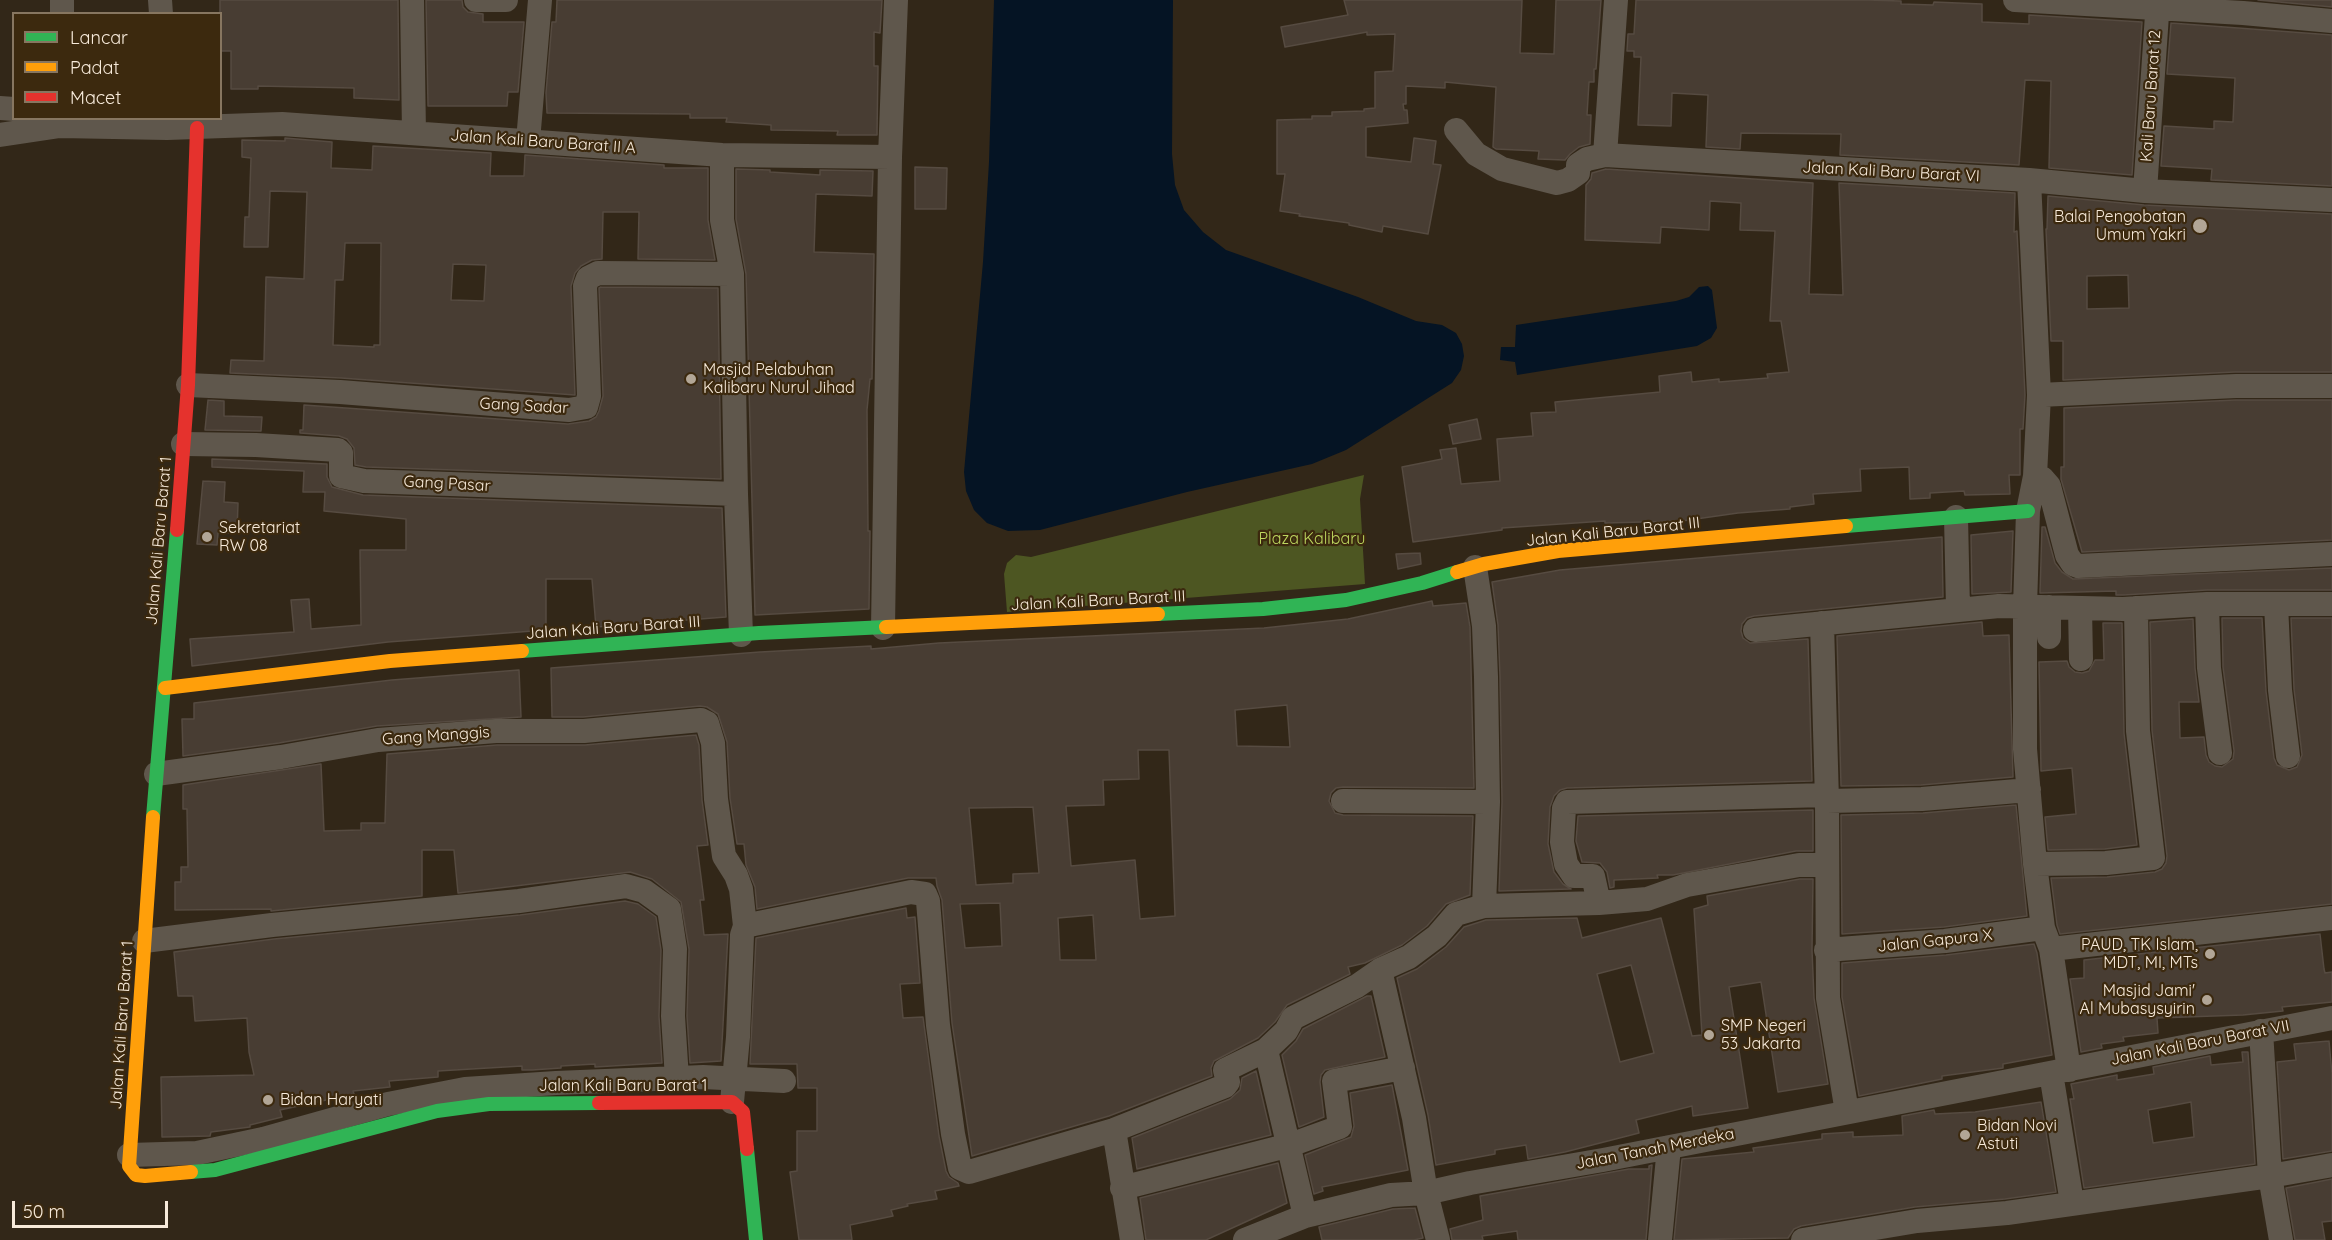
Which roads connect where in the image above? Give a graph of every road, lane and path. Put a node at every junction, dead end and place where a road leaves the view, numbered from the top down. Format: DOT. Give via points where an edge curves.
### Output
graph roads {
  1 [pos="412,0"];
  2 [pos="477,0"];
  3 [pos="506,0"];
  4 [pos="540,0"];
  5 [pos="897,0"];
  6 [pos="1616,0"];
  7 [pos="2015,0"];
  8 [pos="2158,4"];
  9 [pos="2332,21"];
  10 [pos="166,123"];
  11 [pos="197,128"];
  12 [pos="1456,130"];
  13 [pos="414,133"];
  14 [pos="0,135"];
  15 [pos="528,141"];
  16 [pos="1605,154"];
  17 [pos="722,155"];
  18 [pos="890,157"];
  19 [pos="2029,180"];
  20 [pos="2145,191"];
  21 [pos="2332,200"];
  22 [pos="732,274"];
  23 [pos="188,385"];
  24 [pos="2332,386"];
  25 [pos="2039,395"];
  26 [pos="183,444"];
  27 [pos="2036,476"];
  28 [pos="735,494"];
  29 [pos="2028,511"];
  30 [pos="1956,517"];
  31 [pos="2332,554"];
  32 [pos="1475,567"];
  33 [pos="2332,603"];
  34 [pos="2207,604"];
  35 [pos="2276,604"];
  36 [pos="2025,607"];
  37 [pos="2049,607"];
  38 [pos="2080,608"];
  39 [pos="2136,608"];
  40 [pos="1958,609"];
  41 [pos="1822,623"];
  42 [pos="883,628"];
  43 [pos="1755,630"];
  44 [pos="741,635"];
  45 [pos="2049,637"];
  46 [pos="2081,659"];
  47 [pos="165,688"];
  48 [pos="2220,753"];
  49 [pos="2288,756"];
  50 [pos="156,774"];
  51 [pos="2029,790"];
  52 [pos="1826,798"];
  53 [pos="1343,801"];
  54 [pos="1488,802"];
  55 [pos="2035,864"];
  56 [pos="1827,865"];
  57 [pos="1599,903"];
  58 [pos="1484,906"];
  59 [pos="2332,918"];
  60 [pos="745,926"];
  61 [pos="2047,938"];
  62 [pos="144,941"];
  63 [pos="1826,951"];
  64 [pos="1380,970"];
  65 [pos="2332,1018"];
  66 [pos="2261,1031"];
  67 [pos="1266,1050"];
  68 [pos="1403,1068"];
  69 [pos="2060,1071"];
  70 [pos="735,1078"];
  71 [pos="677,1079"];
  72 [pos="784,1081"];
  73 [pos="732,1102"];
  74 [pos="1847,1112"];
  75 [pos="1114,1130"];
  76 [pos="1290,1145"];
  77 [pos="1670,1147"];
  78 [pos="129,1155"];
  79 [pos="2332,1165"];
  80 [pos="2270,1176"];
  81 [pos="1122,1188"];
  82 [pos="1426,1192"];
  83 [pos="2072,1203"];
  84 [pos="1297,1226"];
  85 [pos="756,1240"];
  86 [pos="1132,1240"];
  87 [pos="1245,1240"];
  88 [pos="1438,1240"];
  89 [pos="1660,1240"];
  90 [pos="1803,1240"];
  91 [pos="2281,1240"];
  1 -- 13 [label="street"];
  2 -- 3 [label="street"];
  4 -- 15 [label="street"];
  5 -- 18 [label="street"];
  6 -- 16 [label="street"];
  7 -- 8 [label="street"];
  8 -- 9 [label="street"];
  8 -- 20 [label="street, Kali Baru Barat 12"];
  10 -- 11 [label="street, Jalan Kali Baru Barat II A"];
  10 -- 14 [label="street, Jalan Kali Baru Barat II A" via="60,126"];
  11 -- 13 [label="street, Jalan Kali Baru Barat II A" via="282,124"];
  11 -- 23 [label="street, Jalan Kali Baru Barat 1"];
  12 -- 16 [label="street" via="1476,154 1502,169 1557,183 1578,173 1578,165 1587,159"];
  13 -- 15 [label="street, Jalan Kali Baru Barat II A"];
  15 -- 17 [label="street, Jalan Kali Baru Barat II A"];
  16 -- 19 [label="street, Jalan Kali Baru Barat VI"];
  17 -- 18 [label="street, Jalan Kali Baru Barat II A"];
  17 -- 22 [label="street" via="722,220"];
  18 -- 42 [label="street"];
  19 -- 20 [label="street, Jalan Kali Baru Barat VI"];
  19 -- 25 [label="street"];
  20 -- 21 [label="street, Jalan Kali Baru Barat VI"];
  22 -- 23 [label="street, Gang Sadar" via="597,273 588,278 586,407 569,410"];
  22 -- 28 [label="street"];
  23 -- 26 [label="street, Jalan Kali Baru Barat 1"];
  24 -- 25 [label="street"];
  25 -- 27 [label="street"];
  26 -- 28 [label="street, Gang Pasar" via="338,450 341,476 364,481"];
  26 -- 47 [label="street, Jalan Kali Baru Barat 1"];
  27 -- 29 [label="street"];
  27 -- 31 [label="street" via="2049,486 2067,555 2078,566"];
  28 -- 44 [label="street"];
  29 -- 30 [label="street, Jalan Kali Baru Barat III"];
  29 -- 36 [label="street"];
  30 -- 32 [label="street, Jalan Kali Baru Barat III" via="1558,551"];
  30 -- 40 [label="street"];
  32 -- 42 [label="street, Jalan Kali Baru Barat III" via="1346,600 1263,609"];
  32 -- 54 [label="street" via="1484,626"];
  33 -- 35 [label="street"];
  34 -- 35 [label="street"];
  34 -- 39 [label="street"];
  34 -- 48 [label="street" via="2209,668"];
  35 -- 49 [label="street"];
  36 -- 37 [label="street"];
  36 -- 40 [label="street"];
  36 -- 51 [label="street" via="2025,749"];
  37 -- 38 [label="street"];
  37 -- 45 [label="street"];
  38 -- 39 [label="street"];
  38 -- 46 [label="street"];
  39 -- 55 [label="street" via="2138,731 2153,858"];
  40 -- 41 [label="street"];
  41 -- 43 [label="street"];
  41 -- 52 [label="street"];
  42 -- 44 [label="street, Jalan Kali Baru Barat III"];
  44 -- 47 [label="street, Jalan Kali Baru Barat III" via="390,661"];
  47 -- 50 [label="street, Jalan Kali Baru Barat 1"];
  50 -- 60 [label="street, Gang Manggis" via="390,739 496,731 584,731 701,720 707,723 710,733 724,856 741,889"];
  50 -- 62 [label="street, Jalan Kali Baru Barat 1"];
  51 -- 52 [label="street" via="1922,799"];
  51 -- 55 [label="street"];
  52 -- 56 [label="street"];
  52 -- 57 [label="street" via="1567,802 1562,842 1566,864 1574,876 1593,876"];
  53 -- 54 [label="street"];
  54 -- 58 [label="street"];
  55 -- 61 [label="street"];
  56 -- 57 [label="street" via="1799,865 1687,885 1647,899"];
  56 -- 63 [label="street"];
  57 -- 58 [label="street"];
  58 -- 64 [label="street" via="1456,914 1437,936 1409,957"];
  59 -- 61 [label="street, Jalan Gapura X"];
  60 -- 70 [label="street"];
  60 -- 75 [label="street" via="911,892 925,894 941,1053 960,1168 969,1172"];
  61 -- 63 [label="street, Jalan Gapura X"];
  61 -- 69 [label="street"];
  62 -- 71 [label="street" via="626,886 644,891 669,909 675,949 673,1016"];
  62 -- 78 [label="street, Jalan Kali Baru Barat 1"];
  63 -- 74 [label="street" via="1828,998"];
  64 -- 67 [label="street" via="1293,1018 1286,1031"];
  64 -- 68 [label="street"];
  65 -- 66 [label="street, Jalan Kali Baru Barat VII"];
  66 -- 69 [label="street, Jalan Kali Baru Barat VII"];
  66 -- 80 [label="street"];
  67 -- 75 [label="street" via="1226,1069 1225,1086"];
  67 -- 76 [label="street"];
  68 -- 76 [label="street" via="1334,1081 1340,1127"];
  68 -- 82 [label="street"];
  69 -- 74 [label="street, Jalan Tanah Merdeka"];
  69 -- 83 [label="street"];
  70 -- 71 [label="street"];
  70 -- 72 [label="street"];
  70 -- 73 [label="street"];
  71 -- 78 [label="street" via="465,1089 388,1104 197,1153"];
  73 -- 78 [label="street, Jalan Kali Baru Barat 1" via="489,1104 437,1111 215,1170 136,1175 129,1166"];
  73 -- 85 [label="street" via="743,1112"];
  74 -- 77 [label="street, Jalan Tanah Merdeka"];
  75 -- 81 [label="street"];
  76 -- 81 [label="street"];
  76 -- 84 [label="street"];
  77 -- 82 [label="street, Jalan Tanah Merdeka"];
  77 -- 89 [label="street"];
  79 -- 80 [label="street"];
  80 -- 83 [label="street"];
  80 -- 91 [label="street"];
  81 -- 86 [label="street"];
  82 -- 84 [label="street, Jalan Tanah Merdeka" via="1391,1195"];
  82 -- 88 [label="street"];
  83 -- 90 [label="street" via="1917,1221"];
  84 -- 87 [label="street, Jalan Tanah Merdeka"];
}
